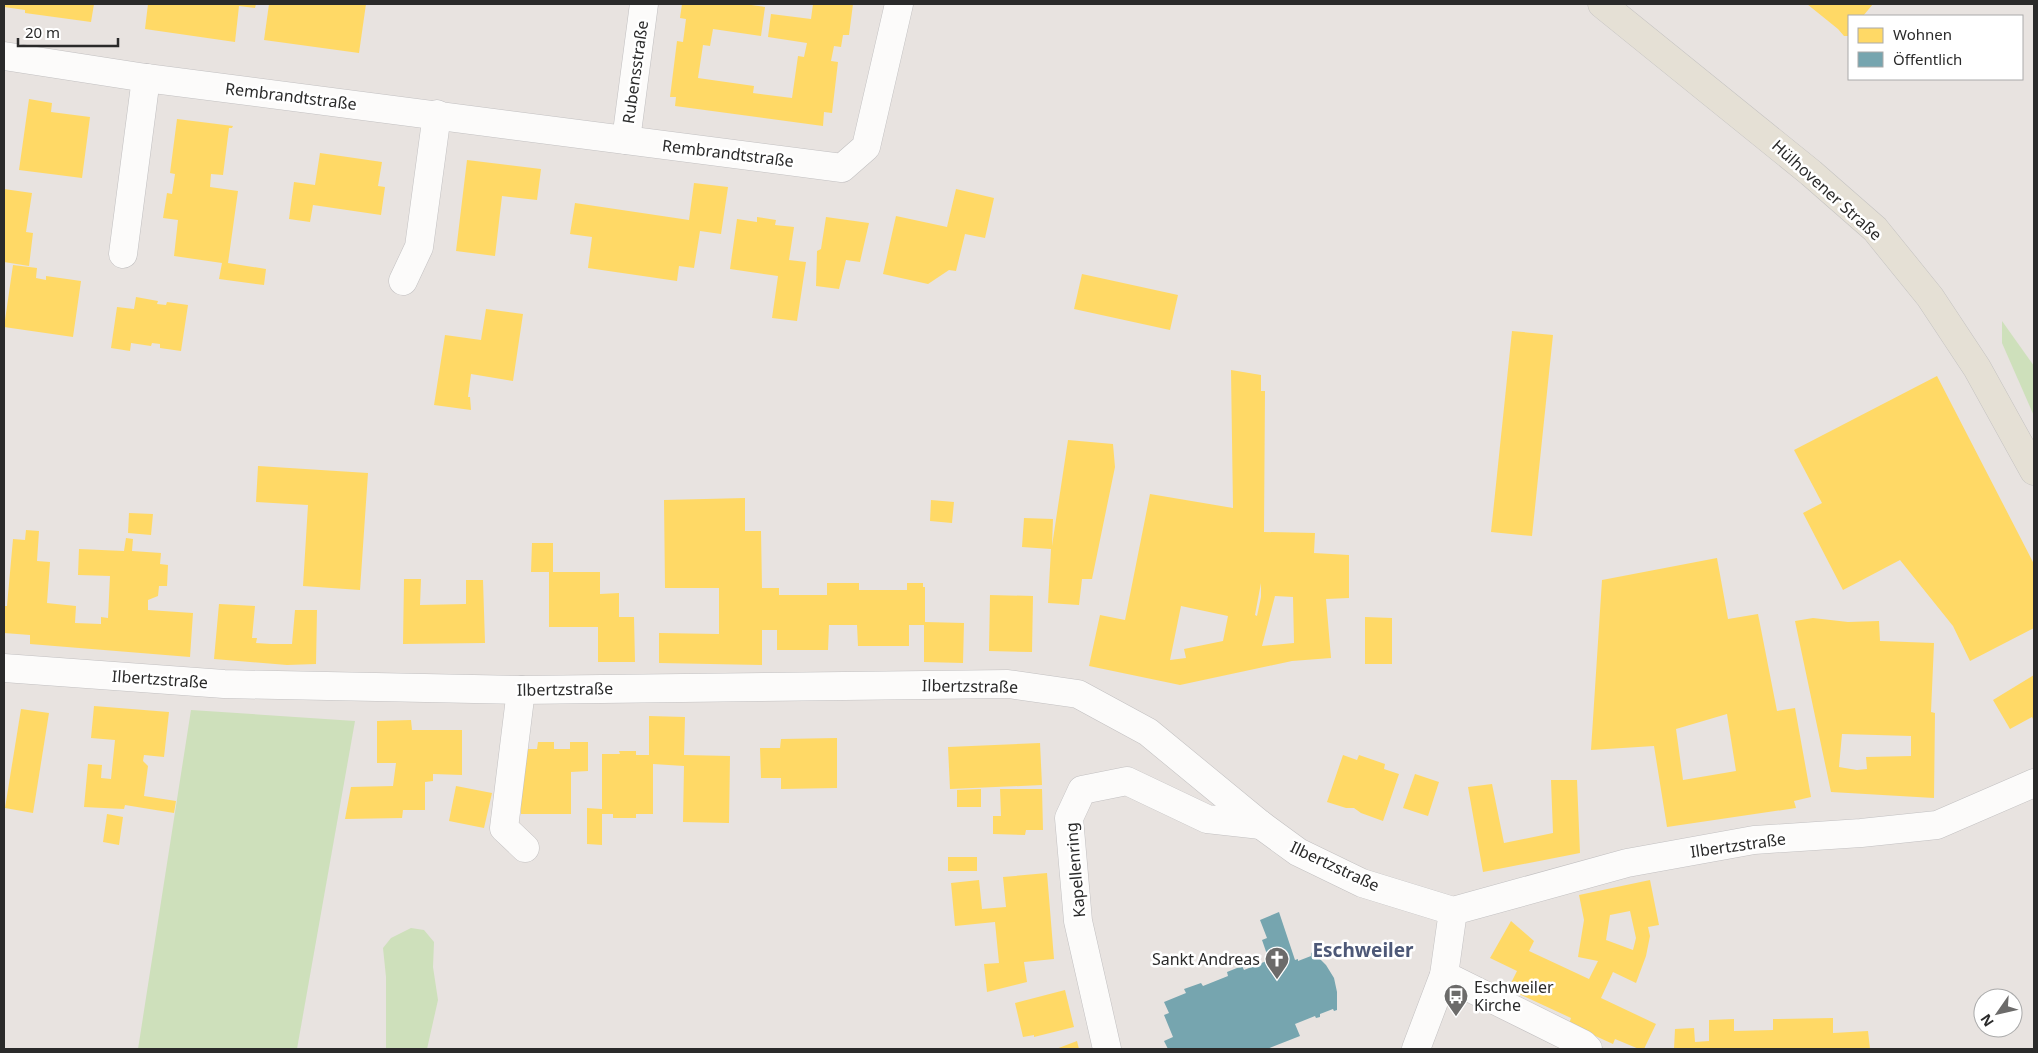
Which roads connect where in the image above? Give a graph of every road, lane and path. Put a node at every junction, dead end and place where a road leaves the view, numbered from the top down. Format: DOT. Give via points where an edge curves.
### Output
graph roads {
  1 [pos="644,4"];
  2 [pos="899,4"];
  3 [pos="1602,4"];
  4 [pos="4,56"];
  5 [pos="146,78"];
  6 [pos="437,114"];
  7 [pos="626,140"];
  8 [pos="123,254"];
  9 [pos="403,281"];
  10 [pos="2034,471"];
  11 [pos="4,668"];
  12 [pos="521,690"];
  13 [pos="2034,783"];
  14 [pos="1261,825"];
  15 [pos="525,848"];
  16 [pos="1453,911"];
  17 [pos="1444,975"];
  18 [pos="1107,1049"];
  19 [pos="1416,1049"];
  20 [pos="1588,1049"];
  1 -- 7 [label="street, Rubensstraße"];
  2 -- 7 [label="street, Rembrandtstraße" via="866,147 842,168"];
  3 -- 10 [label="main road, Hülhovener Straße" via="1812,173 1875,229 1930,297 1977,368"];
  4 -- 5 [label="street, Rembrandtstraße"];
  5 -- 6 [label="street, Rembrandtstraße"];
  5 -- 8 [label="street"];
  6 -- 7 [label="street, Rembrandtstraße"];
  6 -- 9 [label="street" via="419,247"];
  11 -- 12 [label="street, Ilbertzstraße" via="224,684"];
  12 -- 14 [label="street, Ilbertzstraße" via="1008,684 1078,694 1148,732"];
  12 -- 15 [label="street" via="504,828"];
  13 -- 16 [label="street, Ilbertzstraße" via="1937,824 1754,840 1646,859"];
  14 -- 16 [label="street, Ilbertzstraße" via="1298,852 1362,882"];
  14 -- 18 [label="street, Kapellenring" via="1207,819 1127,781 1082,790 1069,818 1078,921"];
  16 -- 17 [label="street"];
  17 -- 19 [label="street"];
  17 -- 20 [label="street"];
}
